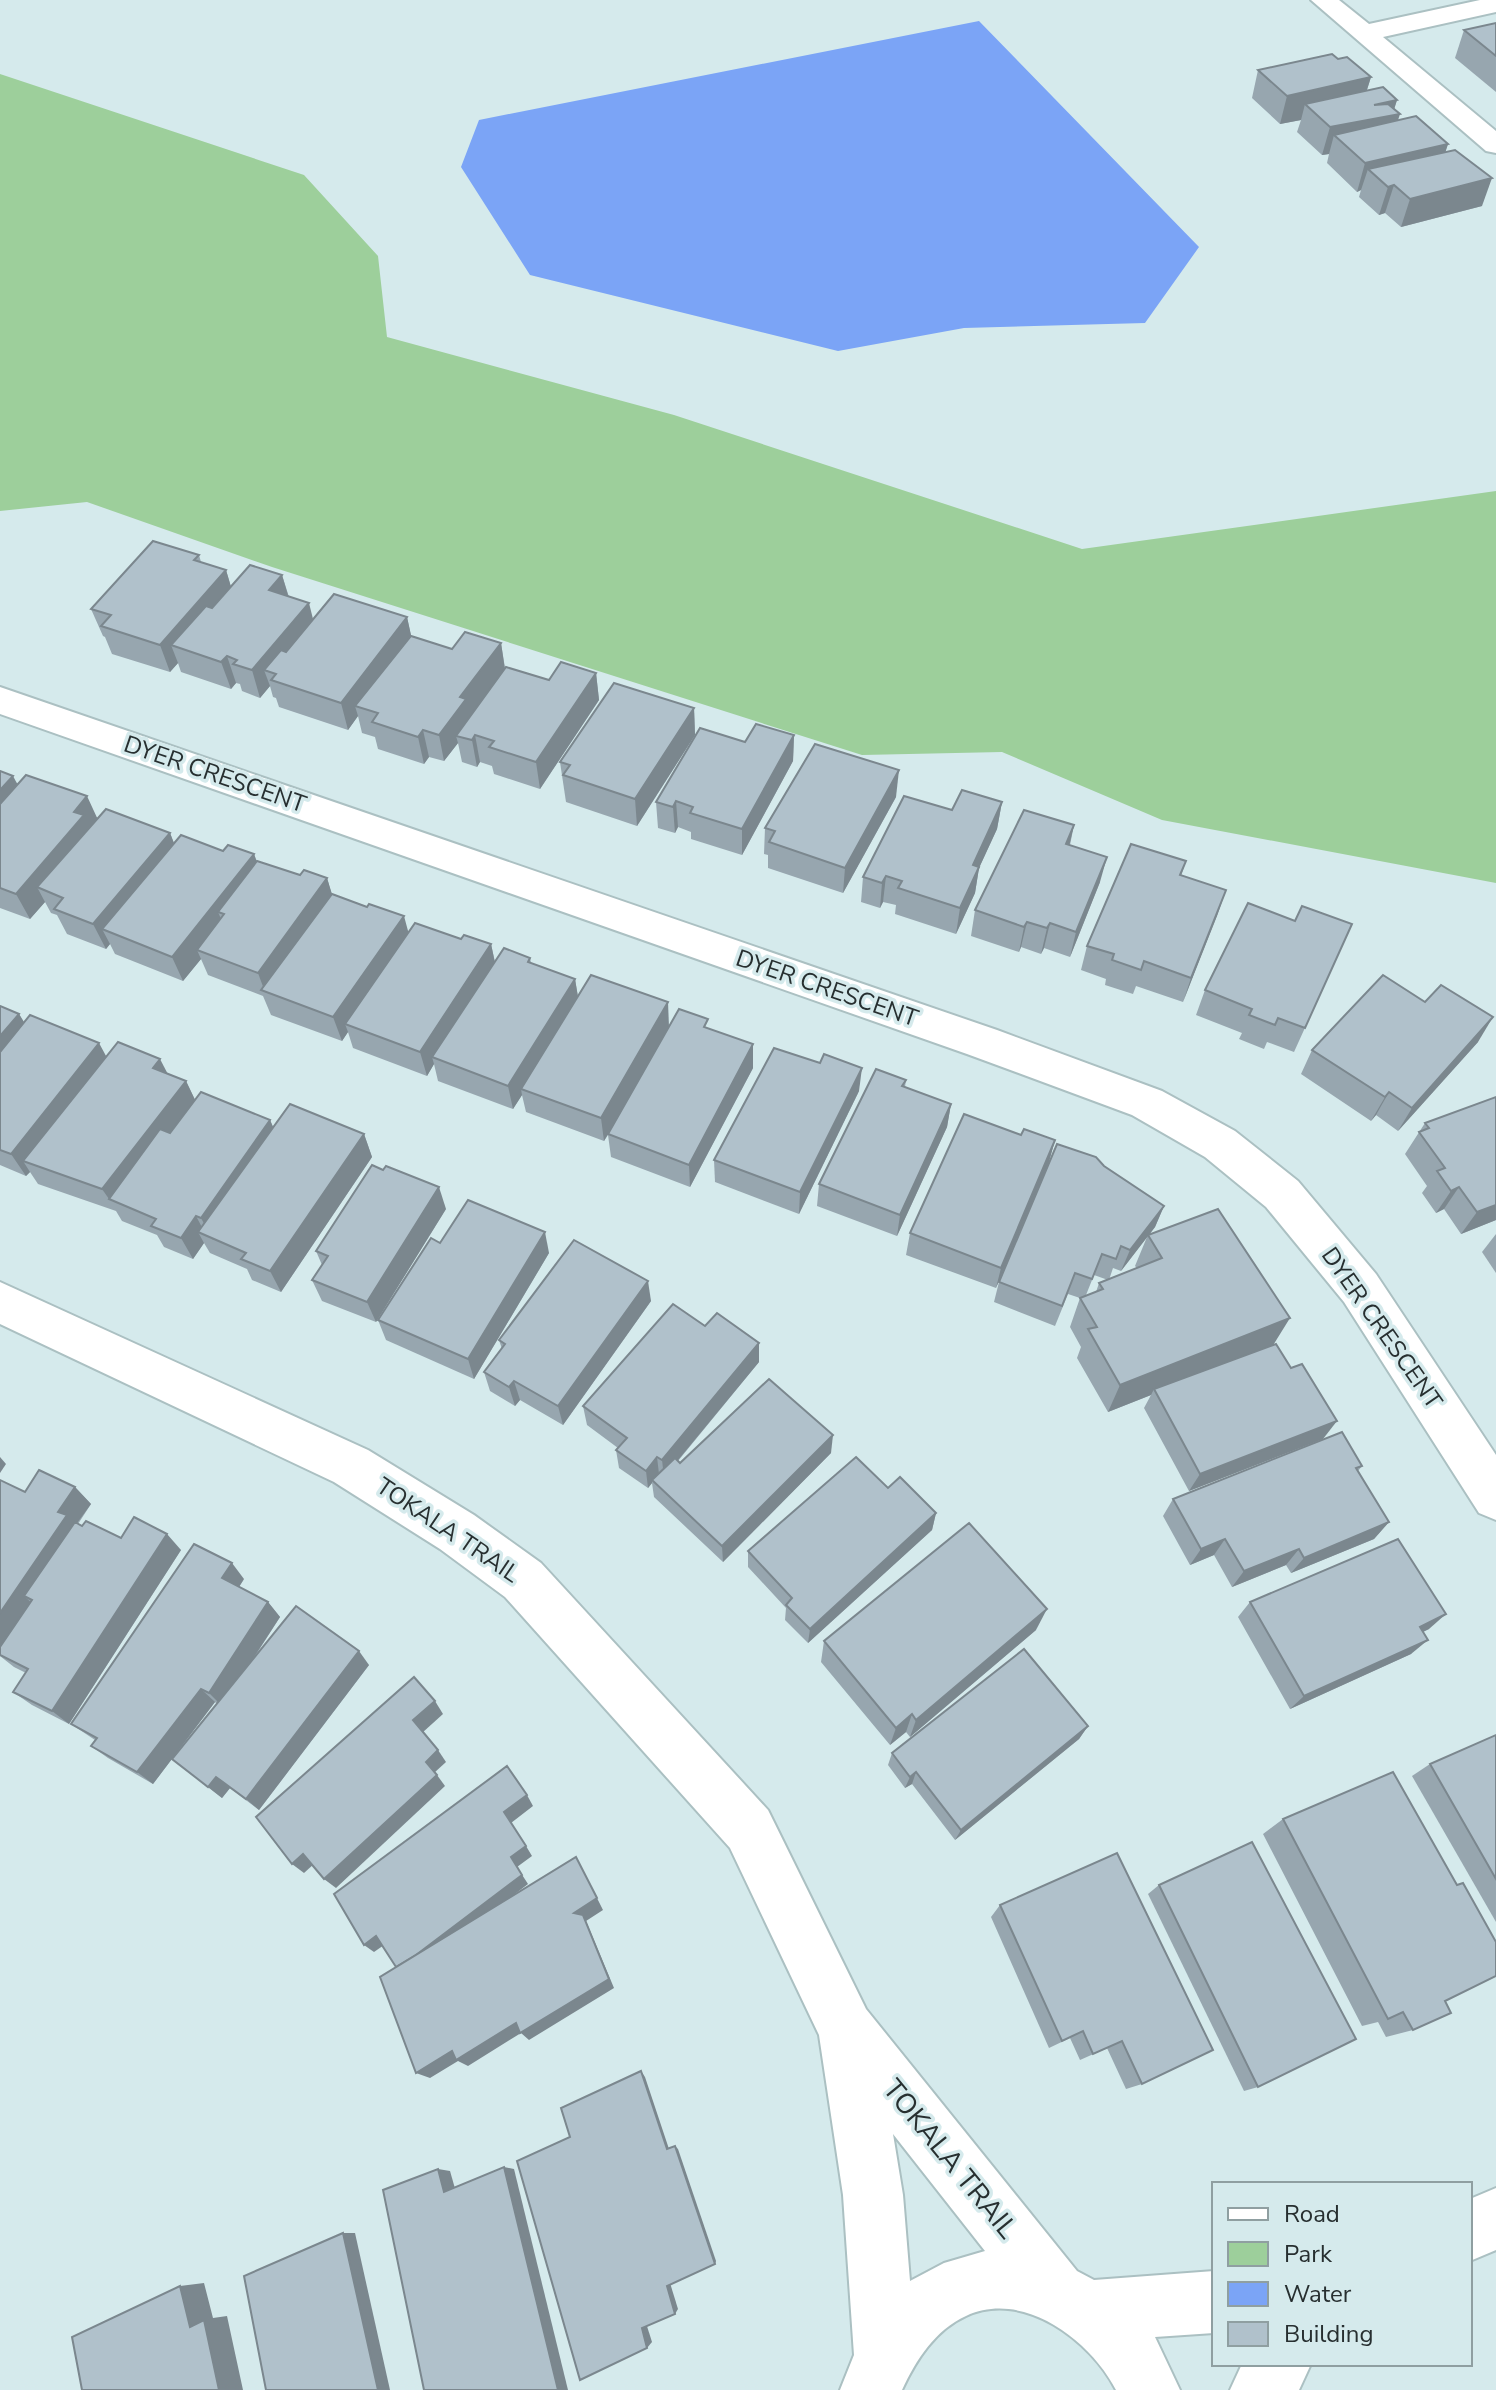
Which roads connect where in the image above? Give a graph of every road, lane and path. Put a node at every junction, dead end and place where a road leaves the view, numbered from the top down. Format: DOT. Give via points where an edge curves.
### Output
graph roads {
  1 [pos="1324,0"];
  2 [pos="1496,4"];
  3 [pos="1365,33"];
  4 [pos="1496,145"];
  5 [pos="0,700"];
  6 [pos="0,1302"];
  7 [pos="1496,1497"];
  8 [pos="846,2029"];
  9 [pos="1496,2218"];
  10 [pos="1472,2230"];
  11 [pos="1072,2300"];
  12 [pos="1212,2302"];
  13 [pos="1279,2366"];
  14 [pos="878,2373"];
  15 [pos="1149,2390"];
  16 [pos="1261,2390"];
  1 -- 3 [label="street"];
  2 -- 3 [label="street"];
  3 -- 4 [label="street"];
  5 -- 7 [label="street, DYER CRESCENT" via="1147,1103 1220,1144 1282,1194 1360,1288"];
  6 -- 8 [label="street, TOKALA TRAIL" via="351,1466 523,1580 749,1829"];
  8 -- 11 [label="street, TOKALA TRAIL"];
  8 -- 14 [label="street, TOKALA TRAIL" via="873,2195"];
  9 -- 10 [label="street"];
  11 -- 12 [label="street"];
  11 -- 14 [label="street" via="1006,2278 959,2286 917,2312"];
  11 -- 15 [label="street, TOKALA TRAIL" via="1127,2349"];
  13 -- 16 [label="street"];
}
